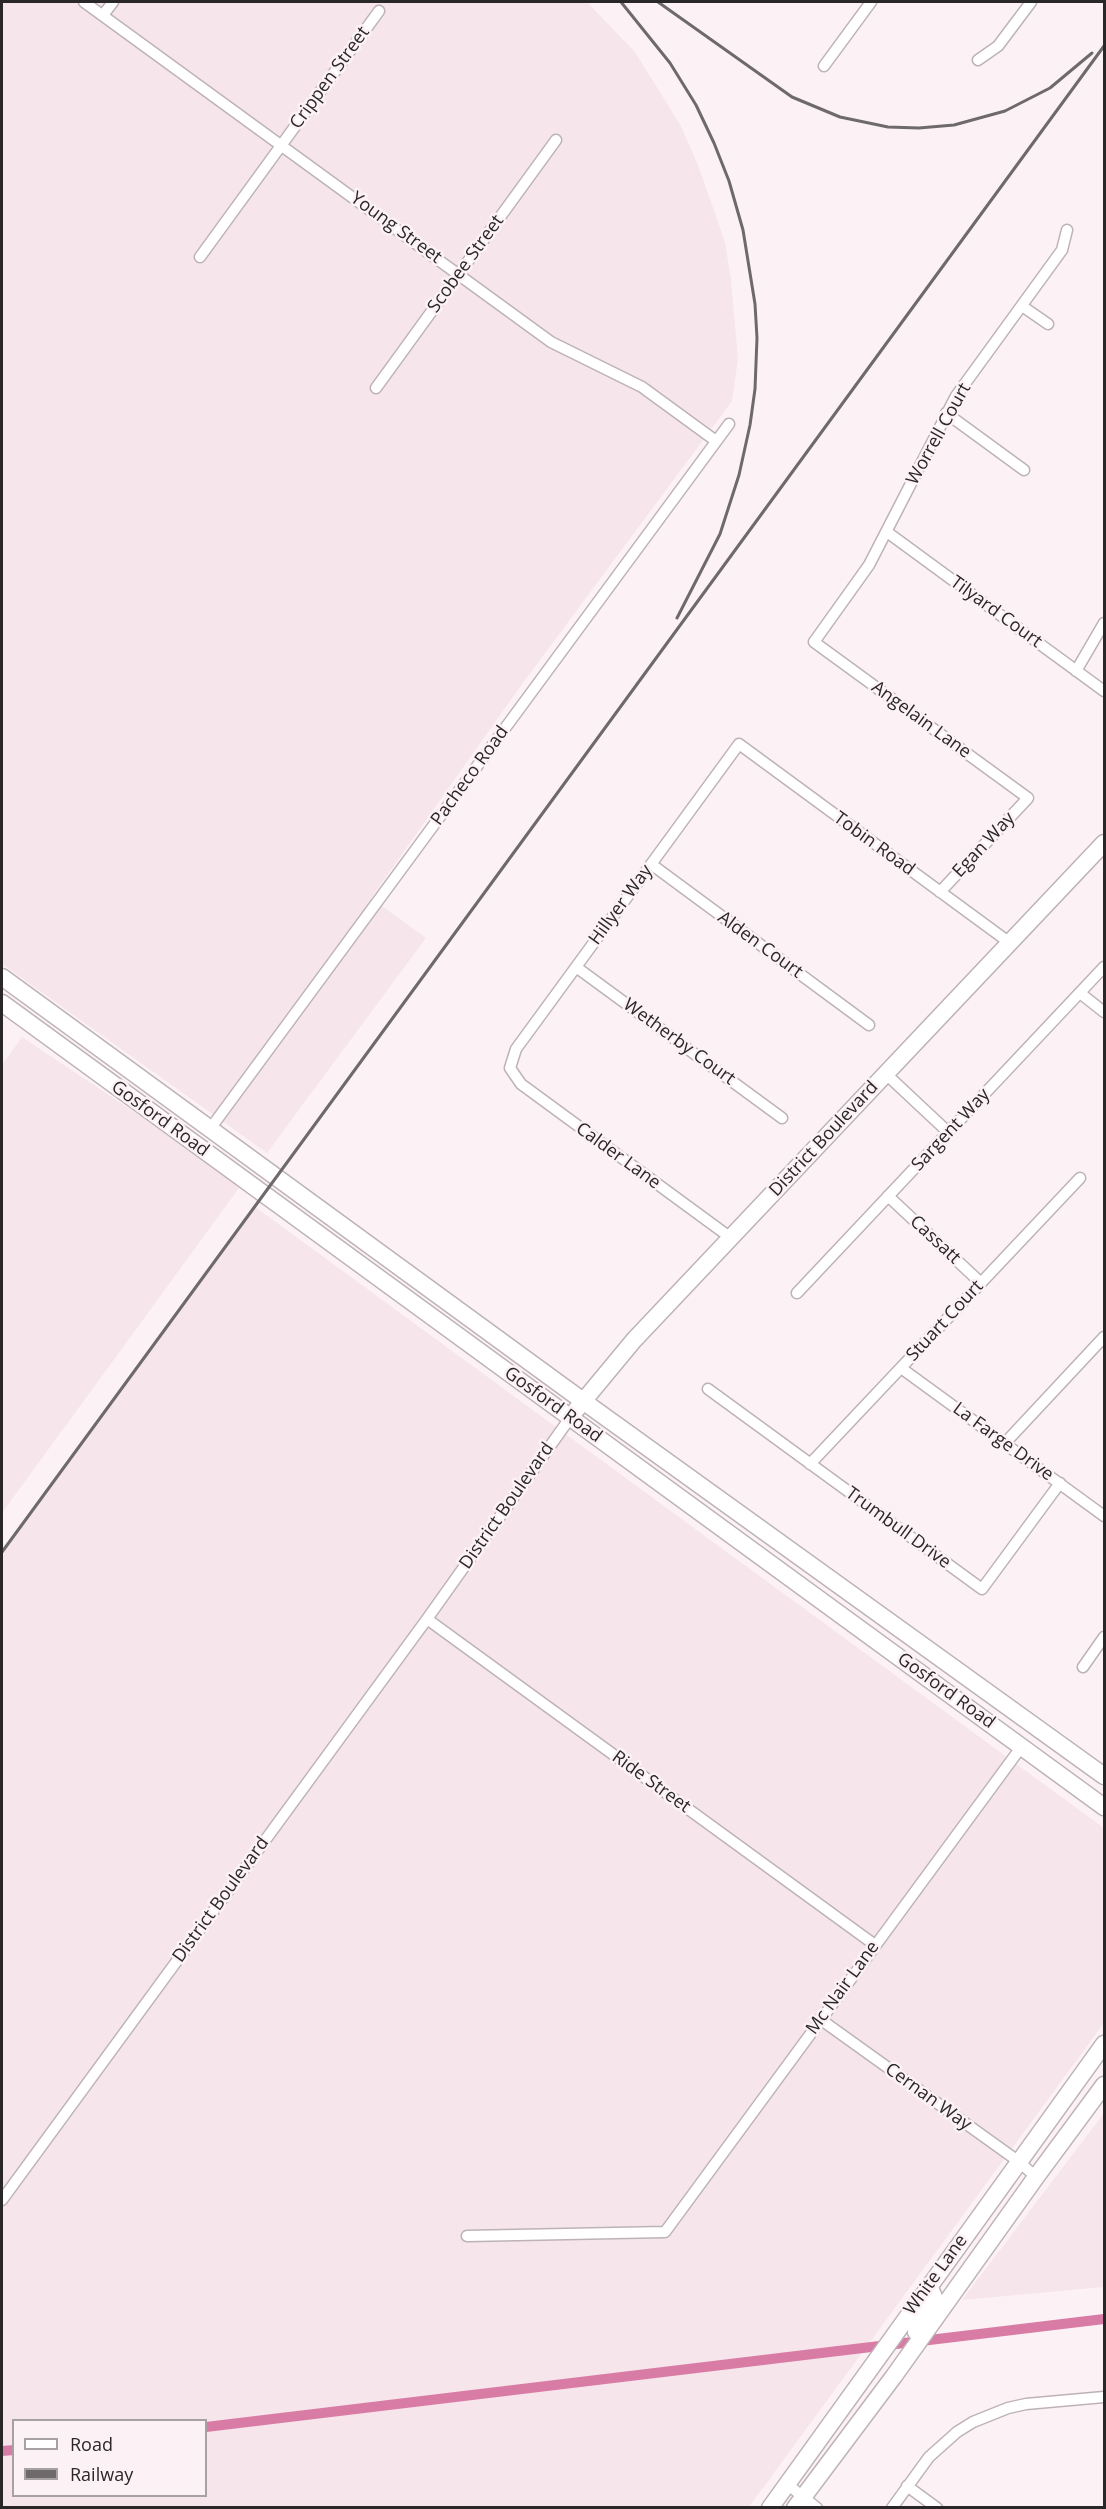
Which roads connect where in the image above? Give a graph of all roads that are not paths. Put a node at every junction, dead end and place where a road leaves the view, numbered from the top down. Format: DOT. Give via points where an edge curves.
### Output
graph roads {
  1 [pos="84,2"];
  2 [pos="113,2"];
  3 [pos="871,2"];
  4 [pos="1031,2"];
  5 [pos="379,11"];
  6 [pos="103,15"];
  7 [pos="978,60"];
  8 [pos="825,66"];
  9 [pos="556,140"];
  10 [pos="281,144"];
  11 [pos="1067,230"];
  12 [pos="200,257"];
  13 [pos="459,274"];
  14 [pos="1022,306"];
  15 [pos="1048,324"];
  16 [pos="376,388"];
  17 [pos="946,413"];
  18 [pos="729,424"];
  19 [pos="716,441"];
  20 [pos="1024,470"];
  21 [pos="887,532"];
  22 [pos="1104,623"];
  23 [pos="814,642"];
  24 [pos="1076,671"];
  25 [pos="1104,691"];
  26 [pos="739,744"];
  27 [pos="1028,798"];
  28 [pos="1104,843"];
  29 [pos="651,864"];
  30 [pos="940,891"];
  31 [pos="1010,943"];
  32 [pos="576,967"];
  33 [pos="1104,967"];
  34 [pos="2,976"];
  35 [pos="1080,993"];
  36 [pos="2,1003"];
  37 [pos="1104,1012"];
  38 [pos="870,1025"];
  39 [pos="510,1068"];
  40 [pos="886,1074"];
  41 [pos="126,1094"];
  42 [pos="782,1118"];
  43 [pos="210,1129"];
  44 [pos="948,1132"];
  45 [pos="194,1144"];
  46 [pos="270,1172"];
  47 [pos="1080,1178"];
  48 [pos="888,1196"];
  49 [pos="319,1235"];
  50 [pos="731,1238"];
  51 [pos="407,1271"];
  52 [pos="981,1283"];
  53 [pos="396,1292"];
  54 [pos="797,1293"];
  55 [pos="492,1333"];
  56 [pos="1104,1337"];
  57 [pos="1094,1348"];
  58 [pos="1104,1356"];
  59 [pos="901,1368"];
  60 [pos="708,1389"];
  61 [pos="583,1401"];
  62 [pos="570,1418"];
  63 [pos="1005,1443"];
  64 [pos="810,1464"];
  65 [pos="1060,1483"];
  66 [pos="1104,1516"];
  67 [pos="776,1566"];
  68 [pos="427,1619"];
  69 [pos="904,1634"];
  70 [pos="1104,1637"];
  71 [pos="1083,1667"];
  72 [pos="1022,1746"];
  73 [pos="1104,1777"];
  74 [pos="1104,1807"];
  75 [pos="875,1945"];
  76 [pos="820,2019"];
  77 [pos="1104,2044"];
  78 [pos="1104,2085"];
  79 [pos="1018,2161"];
  80 [pos="1036,2177"];
  81 [pos="2,2200"];
  82 [pos="467,2236"];
  83 [pos="930,2300"];
  84 [pos="1104,2397"];
  85 [pos="787,2484"];
  86 [pos="907,2487"];
  87 [pos="799,2502"];
  88 [pos="770,2508"];
  89 [pos="818,2508"];
  90 [pos="892,2508"];
  91 [pos="937,2508"];
  1 -- 6 [label="street, Young Street"];
  2 -- 6 [label="street"];
  3 -- 8 [label="street"];
  4 -- 7 [label="street" via="998,46"];
  5 -- 10 [label="street, Crippen Street"];
  6 -- 10 [label="street, Young Street"];
  9 -- 13 [label="street, Scobee Street"];
  10 -- 12 [label="street, Crippen Street"];
  10 -- 13 [label="street, Young Street"];
  11 -- 14 [label="street, Worrell Court" via="1062,250"];
  13 -- 16 [label="street, Scobee Street"];
  13 -- 19 [label="street, Young Street" via="551,342 642,387"];
  14 -- 15 [label="street"];
  14 -- 17 [label="street, Worrell Court"];
  17 -- 20 [label="street"];
  17 -- 21 [label="street, Worrell Court"];
  18 -- 19 [label="street, Pacheco Road"];
  19 -- 43 [label="street, Pacheco Road"];
  21 -- 23 [label="street, Worrell Court" via="869,565"];
  21 -- 24 [label="street, Tilyard Court"];
  22 -- 24 [label="street"];
  23 -- 27 [label="street, Angelain Lane"];
  24 -- 25 [label="street, Tilyard Court"];
  26 -- 29 [label="street, Hillyer Way"];
  26 -- 30 [label="street, Tobin Road"];
  27 -- 30 [label="street, Egan Way"];
  28 -- 31 [label="main road, District Boulevard"];
  29 -- 32 [label="street, Hillyer Way"];
  29 -- 38 [label="street, Alden Court"];
  30 -- 31 [label="street, Tobin Road"];
  31 -- 40 [label="main road, District Boulevard"];
  32 -- 39 [label="street, Hillyer Way" via="516,1049"];
  32 -- 42 [label="street, Wetherby Court"];
  33 -- 35 [label="street, Sargent Way"];
  34 -- 43 [label="main road, Gosford Road"];
  35 -- 37 [label="street"];
  35 -- 44 [label="street, Sargent Way"];
  36 -- 41 [label="main road, Gosford Road"];
  39 -- 50 [label="street, Calder Lane" via="520,1084"];
  40 -- 44 [label="street"];
  40 -- 50 [label="main road, District Boulevard"];
  41 -- 43 [label="main road" via="153,1101 189,1127"];
  41 -- 45 [label="main road, Gosford Road"];
  43 -- 46 [label="main road, Gosford Road"];
  44 -- 48 [label="street, Sargent Way"];
  45 -- 46 [label="main road" via="210,1145 241,1165"];
  45 -- 49 [label="main road, Gosford Road"];
  46 -- 51 [label="main road, Gosford Road"];
  47 -- 52 [label="street, Stuart Court"];
  48 -- 52 [label="street, Cassatt"];
  48 -- 54 [label="street, Sargent Way"];
  49 -- 51 [label="main road" via="342,1237 395,1274"];
  49 -- 53 [label="main road, Gosford Road"];
  50 -- 61 [label="main road, District Boulevard"];
  51 -- 55 [label="main road, Gosford Road"];
  52 -- 59 [label="street, Stuart Court"];
  53 -- 55 [label="main road" via="415,1292 464,1326"];
  53 -- 62 [label="main road, Gosford Road"];
  55 -- 61 [label="main road, Gosford Road"];
  56 -- 57 [label="street"];
  57 -- 58 [label="street"];
  57 -- 63 [label="street"];
  59 -- 63 [label="street, La Farge Drive"];
  59 -- 64 [label="street, Stuart Court"];
  60 -- 64 [label="street, Trumbull Drive"];
  61 -- 62 [label="main road, District Boulevard"];
  61 -- 69 [label="main road, Gosford Road"];
  62 -- 67 [label="main road, Gosford Road"];
  62 -- 68 [label="street, District Boulevard"];
  63 -- 65 [label="street, La Farge Drive"];
  64 -- 65 [label="street, Trumbull Drive" via="982,1589"];
  65 -- 66 [label="street, La Farge Drive"];
  67 -- 69 [label="main road" via="790,1566 865,1618"];
  67 -- 72 [label="main road, Gosford Road"];
  68 -- 75 [label="street, Ride Street"];
  68 -- 81 [label="street, District Boulevard"];
  69 -- 73 [label="main road, Gosford Road"];
  70 -- 71 [label="street"];
  72 -- 73 [label="main road" via="1043,1746"];
  72 -- 74 [label="main road, Gosford Road"];
  72 -- 75 [label="street, Mc Nair Lane"];
  75 -- 76 [label="street, Mc Nair Lane"];
  76 -- 79 [label="street, Cernan Way"];
  76 -- 82 [label="street, Mc Nair Lane" via="665,2232"];
  77 -- 79 [label="main road, White Lane"];
  78 -- 80 [label="main road, White Lane"];
  79 -- 80 [label="street, Cernan Way"];
  79 -- 83 [label="main road, White Lane"];
  80 -- 83 [label="main road, White Lane"];
  83 -- 85 [label="main road, White Lane" via="873,2362"];
  83 -- 87 [label="main road, White Lane" via="894,2376"];
  84 -- 86 [label="street" via="1026,2404 990,2414 942,2444"];
  85 -- 87 [label="street"];
  85 -- 88 [label="main road, White Lane"];
  86 -- 90 [label="street"];
  86 -- 91 [label="street"];
  87 -- 89 [label="street"];
}
